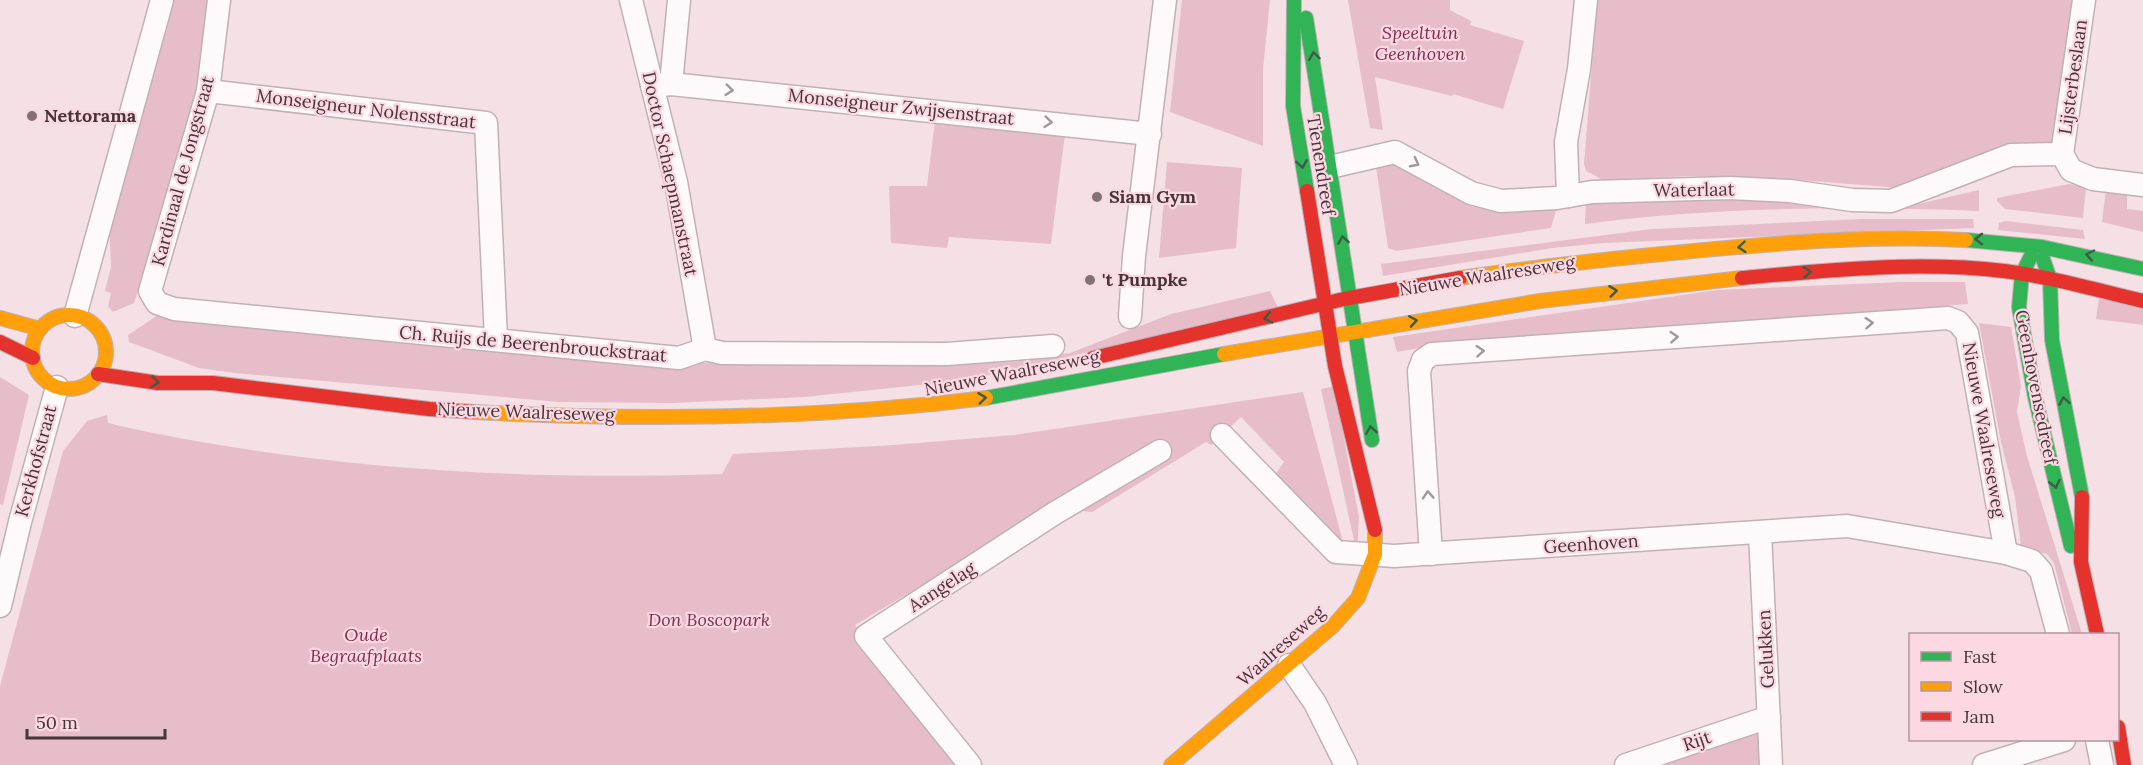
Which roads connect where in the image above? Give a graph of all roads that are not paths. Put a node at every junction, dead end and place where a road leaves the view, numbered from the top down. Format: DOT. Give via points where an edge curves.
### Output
graph roads {
  1 [pos="162,0"];
  2 [pos="219,0"];
  3 [pos="631,0"];
  4 [pos="679,0"];
  5 [pos="1165,0"];
  6 [pos="1294,0"];
  7 [pos="1302,0"];
  8 [pos="1586,0"];
  9 [pos="2084,0"];
  10 [pos="662,85"];
  11 [pos="208,91"];
  12 [pos="1150,134"];
  13 [pos="2062,154"];
  14 [pos="1330,167"];
  15 [pos="2143,185"];
  16 [pos="1568,196"];
  17 [pos="2037,244"];
  18 [pos="2143,269"];
  19 [pos="2022,274"];
  20 [pos="2050,279"];
  21 [pos="1352,298"];
  22 [pos="2143,301"];
  23 [pos="157,303"];
  24 [pos="1324,304"];
  25 [pos="75,316"];
  26 [pos="1131,317"];
  27 [pos="0,318"];
  28 [pos="40,329"];
  29 [pos="1355,331"];
  30 [pos="1330,335"];
  31 [pos="496,339"];
  32 [pos="0,342"];
  33 [pos="1053,346"];
  34 [pos="705,349"];
  35 [pos="33,358"];
  36 [pos="1075,362"];
  37 [pos="165,368"];
  38 [pos="98,374"];
  39 [pos="213,383"];
  40 [pos="57,387"];
  41 [pos="924,390"];
  42 [pos="840,409"];
  43 [pos="1222,435"];
  44 [pos="1374,450"];
  45 [pos="1160,452"];
  46 [pos="1381,492"];
  47 [pos="10,519"];
  48 [pos="1375,529"];
  49 [pos="1760,533"];
  50 [pos="2006,553"];
  51 [pos="1375,554"];
  52 [pos="1431,554"];
  53 [pos="2081,562"];
  54 [pos="0,606"];
  55 [pos="2058,633"];
  56 [pos="2097,633"];
  57 [pos="1289,665"];
  58 [pos="1769,717"];
  59 [pos="2119,733"];
  60 [pos="2061,741"];
  61 [pos="2097,741"];
  62 [pos="970,765"];
  63 [pos="1171,765"];
  64 [pos="1346,765"];
  65 [pos="1626,765"];
  66 [pos="1771,765"];
  67 [pos="1984,765"];
  68 [pos="2102,765"];
  69 [pos="2124,765"];
  1 -- 25 [label="street"];
  2 -- 11 [label="street, Kardinaal de Jongstraat"];
  3 -- 10 [label="street, Doctor Schaepmanstraat"];
  4 -- 10 [label="street, Doctor Schaepmanstraat"];
  5 -- 12 [label="street"];
  6 -- 24 [label="street, Tienendreef, one-way" via="1293,106"];
  14 -- 7 [label="street, Tienendreef, one-way"];
  8 -- 16 [label="street" via="1566,142"];
  9 -- 13 [label="street, Lijsterbeslaan"];
  10 -- 12 [label="street, Monseigneur Zwijsenstraat, one-way"];
  10 -- 34 [label="street, Doctor Schaepmanstraat"];
  11 -- 23 [label="street, Kardinaal de Jongstraat" via="150,291"];
  11 -- 31 [label="street, Monseigneur Nolensstraat" via="486,123"];
  12 -- 26 [label="street" via="1134,256"];
  13 -- 15 [label="street" via="2071,170 2093,179"];
  13 -- 16 [label="street, Waterlaat" via="2011,155 1891,201 1730,188"];
  14 -- 16 [label="street, Waterlaat, one-way" via="1395,152 1471,193 1501,201"];
  21 -- 14 [label="street, Tienendreef, one-way"];
  18 -- 17 [label="street, Nieuwe Waalreseweg, one-way"];
  17 -- 19 [label="street, Geenhovensedreef"];
  17 -- 20 [label="street, Geenhovensedreef"];
  17 -- 21 [label="street, Nieuwe Waalreseweg, one-way" via="1988,239 1817,240 1555,264"];
  19 -- 20 [label="street, Nieuwe Waalreseweg"];
  29 -- 19 [label="street, Nieuwe Waalreseweg, one-way" via="1555,298 1817,271 1911,267"];
  19 -- 53 [label="street, Geenhovensedreef, one-way" via="2019,307 2035,397 2067,536"];
  20 -- 22 [label="street, Nieuwe Waalreseweg"];
  53 -- 20 [label="street, Geenhovensedreef, one-way" via="2082,500 2052,340"];
  21 -- 24 [label="street, Nieuwe Waalreseweg"];
  21 -- 29 [label="street, Tienendreef"];
  23 -- 31 [label="street, Ch. Ruijs de Beerenbrouckstraat" via="174,309"];
  24 -- 30 [label="street, Tienendreef"];
  24 -- 36 [label="street, Nieuwe Waalreseweg, one-way"];
  25 -- 28 [label="street" via="54,318"];
  25 -- 38 [label="street" via="97,328 111,354"];
  27 -- 28 [label="street"];
  28 -- 35 [label="street" via="32,347"];
  29 -- 30 [label="street, Nieuwe Waalreseweg"];
  44 -- 29 [label="street, one-way"];
  42 -- 30 [label="street, Nieuwe Waalreseweg, one-way" via="998,396"];
  30 -- 48 [label="street, Waalreseweg"];
  31 -- 34 [label="street, Ch. Ruijs de Beerenbrouckstraat" via="679,358"];
  32 -- 35 [label="street"];
  33 -- 34 [label="street, Ch. Ruijs de Beerenbrouckstraat" via="947,354 722,353"];
  35 -- 40 [label="street" via="42,377"];
  37 -- 39 [label="street, Nieuwe Waalreseweg"];
  38 -- 39 [label="street, Nieuwe Waalreseweg, one-way" via="158,383"];
  38 -- 40 [label="street" via="81,387"];
  39 -- 42 [label="street, Nieuwe Waalreseweg" via="429,409 550,416 723,416"];
  40 -- 47 [label="street, Kerkhofstraat"];
  41 -- 42 [label="street, Nieuwe Waalreseweg"];
  43 -- 51 [label="street, Geenhoven" via="1336,552"];
  45 -- 62 [label="street, Aangelag" via="1054,513 866,636"];
  46 -- 48 [label="street, Waalreseweg"];
  47 -- 54 [label="street, Kerkhofstraat"];
  48 -- 51 [label="street, Waalreseweg"];
  49 -- 50 [label="street, Geenhoven" via="1847,526"];
  49 -- 52 [label="street, Geenhoven"];
  49 -- 58 [label="street, Gelukken"];
  52 -- 50 [label="street, Nieuwe Waalreseweg, one-way" via="1419,371 1423,360 1432,354 1948,318 1958,322 1967,333"];
  50 -- 55 [label="street" via="2031,561 2041,571"];
  51 -- 52 [label="street, Geenhoven"];
  51 -- 57 [label="street, Waalreseweg" via="1358,597 1333,626"];
  53 -- 56 [label="street, Geenhovensedreef"];
  57 -- 63 [label="street, Waalreseweg"];
  57 -- 64 [label="street" via="1315,703"];
  58 -- 65 [label="street, Rijt"];
  58 -- 66 [label="street, Gelukken"];
  59 -- 69 [label="street"];
  60 -- 67 [label="street"];
  61 -- 68 [label="street"];
}
